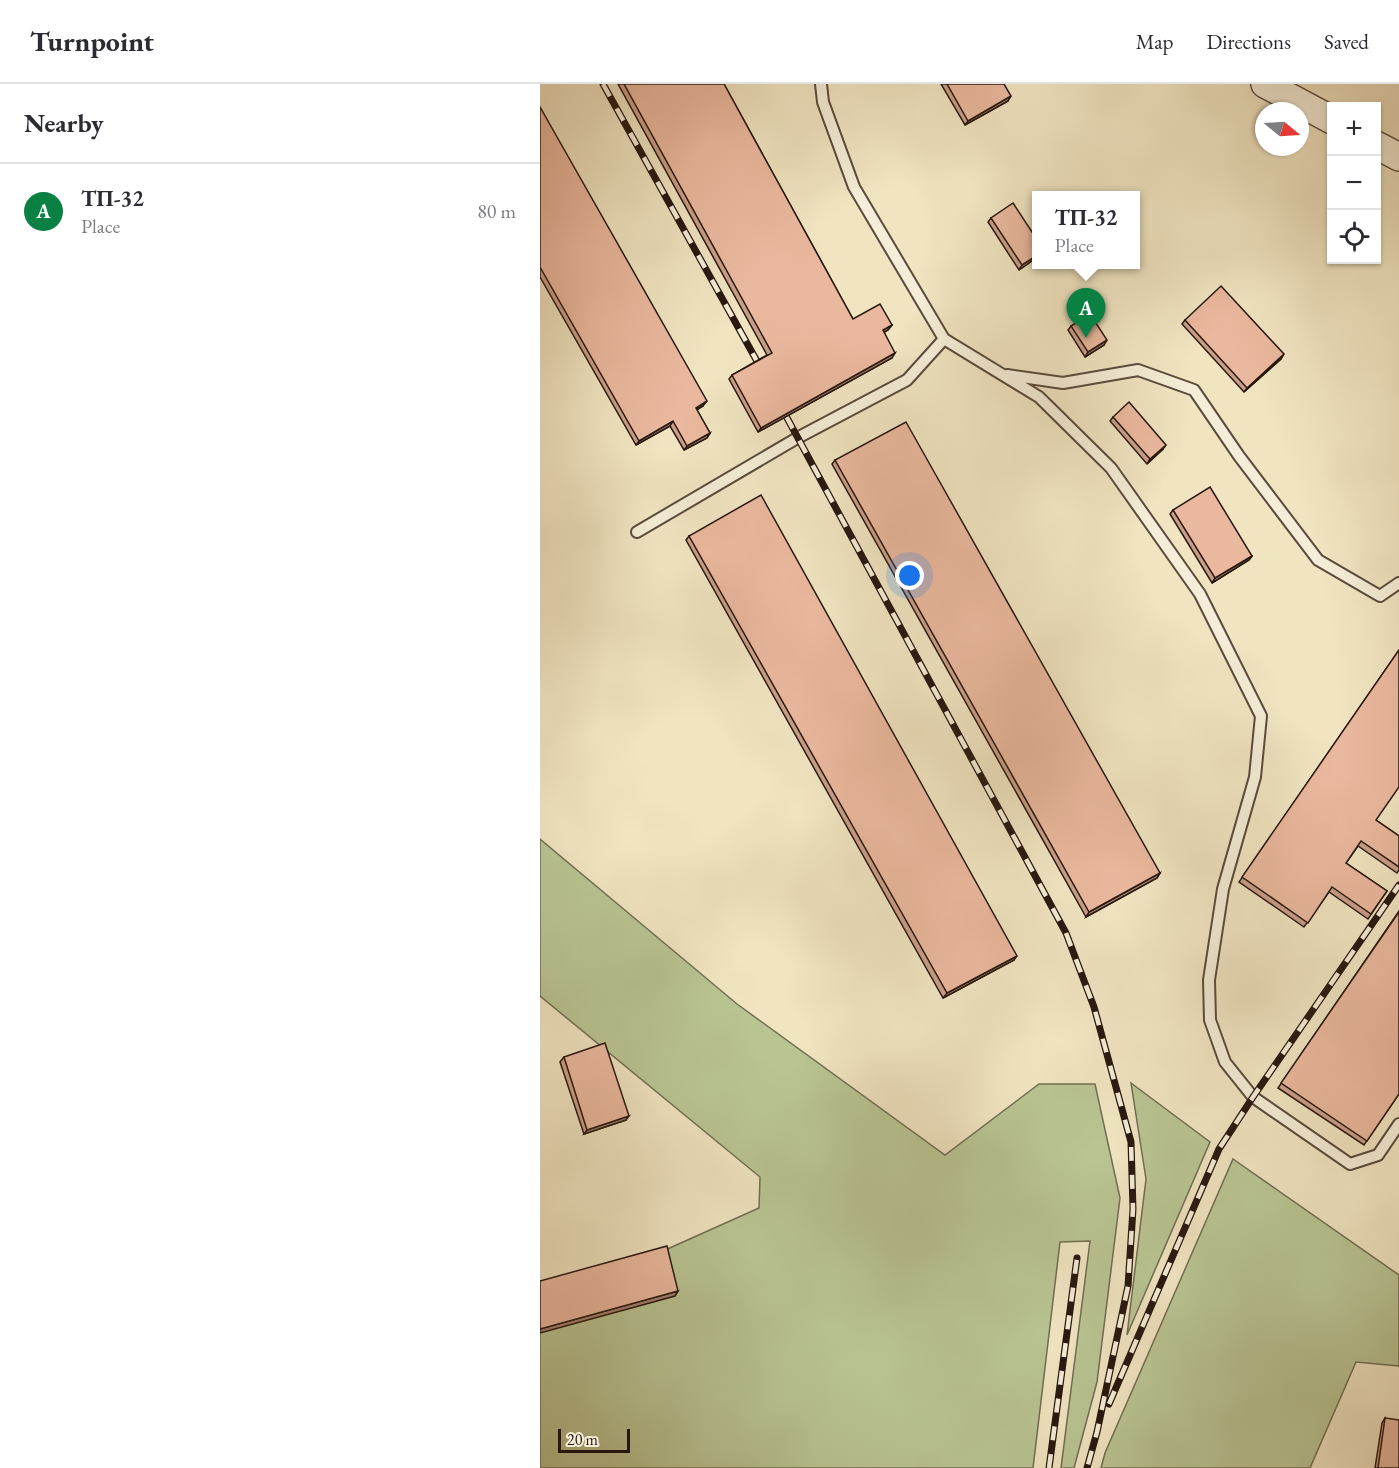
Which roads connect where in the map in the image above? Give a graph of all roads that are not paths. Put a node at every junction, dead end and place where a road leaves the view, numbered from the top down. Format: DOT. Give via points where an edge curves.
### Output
graph roads {
  1 [pos="821,84"];
  2 [pos="1265,84"];
  3 [pos="1327,117"];
  4 [pos="1381,147"];
  5 [pos="1399,157"];
  6 [pos="944,339"];
  7 [pos="1001,374"];
  8 [pos="637,532"];
  9 [pos="1399,583"];
  10 [pos="1399,1124"];
  1 -- 6 [label="lane" via="823,102 854,187"];
  2 -- 3 [label="street"];
  4 -- 5 [label="street"];
  6 -- 7 [label="lane"];
  6 -- 8 [label="lane" via="907,380 799,437"];
  7 -- 9 [label="lane" via="1063,383 1138,370 1194,390 1318,560 1380,596"];
  7 -- 10 [label="lane" via="1039,397 1111,468 1200,594 1261,716 1255,777 1223,890 1209,980 1210,1020 1225,1062 1253,1097 1350,1164 1378,1155"];
}
